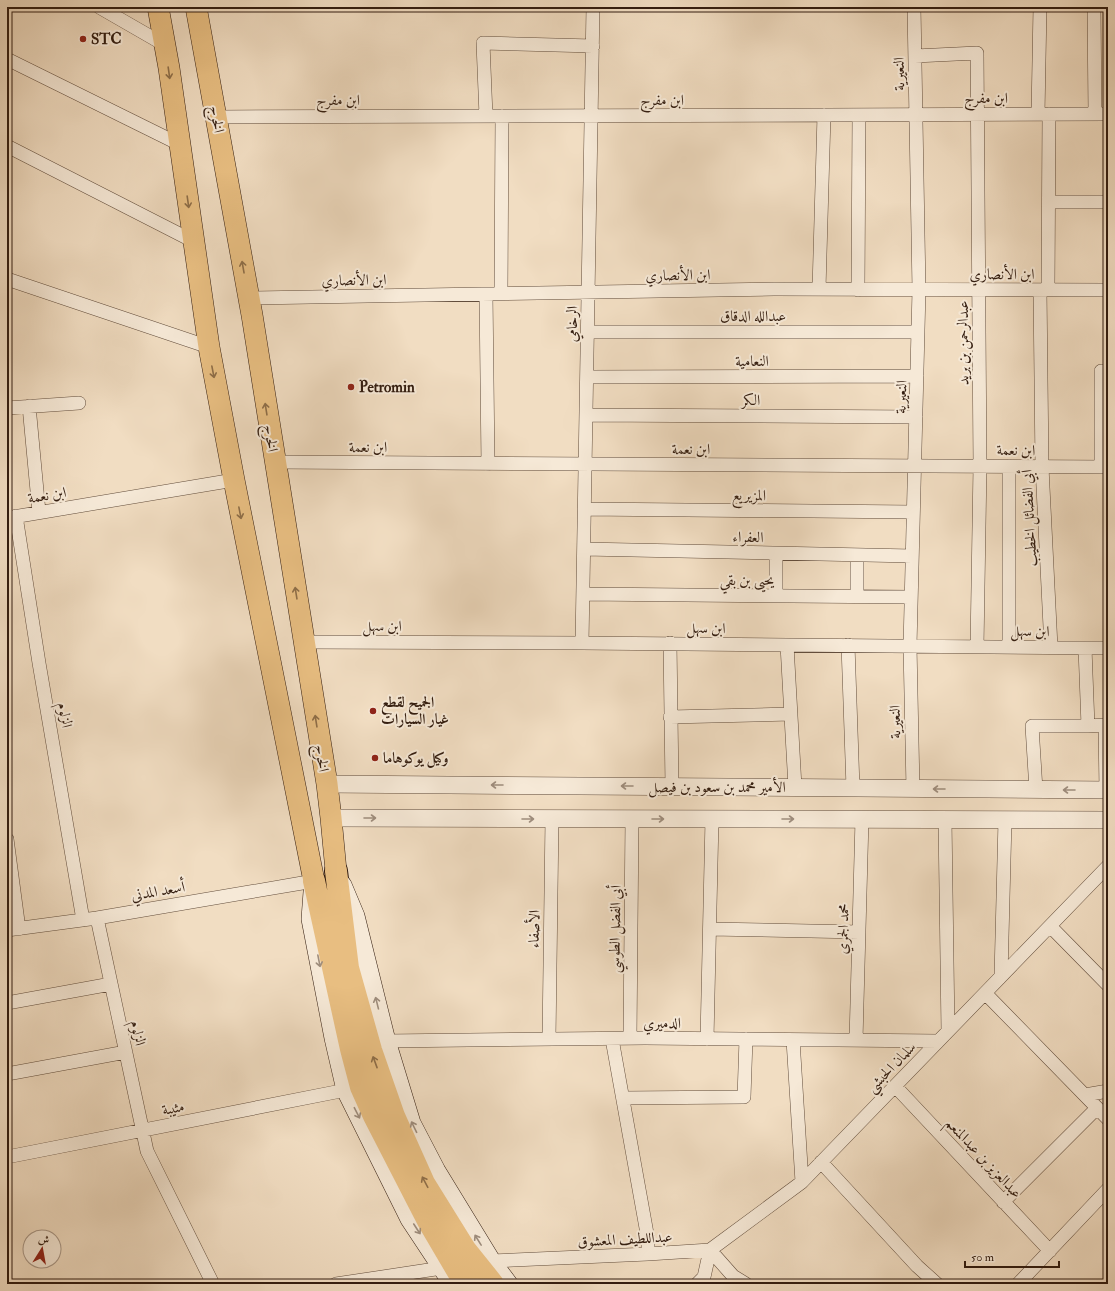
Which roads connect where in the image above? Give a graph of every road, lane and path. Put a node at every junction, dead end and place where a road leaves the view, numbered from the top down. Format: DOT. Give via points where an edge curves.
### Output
graph roads {
  1 [pos="99,7"];
  2 [pos="158,7"];
  3 [pos="196,7"];
  4 [pos="594,7"];
  5 [pos="914,7"];
  6 [pos="1040,7"];
  7 [pos="1094,7"];
  8 [pos="165,45"];
  9 [pos="593,46"];
  10 [pos="915,56"];
  11 [pos="7,59"];
  12 [pos="978,114"];
  13 [pos="1044,114"];
  14 [pos="1095,114"];
  15 [pos="1108,114"];
  16 [pos="824,115"];
  17 [pos="859,115"];
  18 [pos="916,115"];
  19 [pos="486,116"];
  20 [pos="502,116"];
  21 [pos="592,116"];
  22 [pos="216,117"];
  23 [pos="179,144"];
  24 [pos="7,146"];
  25 [pos="1048,202"];
  26 [pos="1108,202"];
  27 [pos="193,241"];
  28 [pos="7,278"];
  29 [pos="819,290"];
  30 [pos="858,290"];
  31 [pos="920,290"];
  32 [pos="979,290"];
  33 [pos="1044,290"];
  34 [pos="1108,290"];
  35 [pos="589,292"];
  36 [pos="486,294"];
  37 [pos="501,294"];
  38 [pos="248,298"];
  39 [pos="588,332"];
  40 [pos="918,332"];
  41 [pos="209,347"];
  42 [pos="1108,371"];
  43 [pos="917,376"];
  44 [pos="587,377"];
  45 [pos="79,403"];
  46 [pos="1104,403"];
  47 [pos="29,406"];
  48 [pos="7,408"];
  49 [pos="586,416"];
  50 [pos="916,417"];
  51 [pos="275,462"];
  52 [pos="488,464"];
  53 [pos="585,464"];
  54 [pos="915,465"];
  55 [pos="980,466"];
  56 [pos="1009,466"];
  57 [pos="1042,466"];
  58 [pos="1104,467"];
  59 [pos="234,480"];
  60 [pos="584,509"];
  61 [pos="39,512"];
  62 [pos="913,512"];
  63 [pos="12,517"];
  64 [pos="584,549"];
  65 [pos="776,554"];
  66 [pos="857,555"];
  67 [pos="912,556"];
  68 [pos="583,594"];
  69 [pos="776,596"];
  70 [pos="857,596"];
  71 [pos="911,597"];
  72 [pos="303,642"];
  73 [pos="582,643"];
  74 [pos="670,643"];
  75 [pos="787,645"];
  76 [pos="848,645"];
  77 [pos="910,646"];
  78 [pos="978,647"];
  79 [pos="1009,647"];
  80 [pos="1051,647"];
  81 [pos="1085,648"];
  82 [pos="1108,648"];
  83 [pos="791,714"];
  84 [pos="670,717"];
  85 [pos="1088,726"];
  86 [pos="327,784"];
  87 [pos="672,786"];
  88 [pos="796,787"];
  89 [pos="852,788"];
  90 [pos="913,788"];
  91 [pos="1036,790"];
  92 [pos="1107,790"];
  93 [pos="331,818"];
  94 [pos="552,819"];
  95 [pos="632,819"];
  96 [pos="712,819"];
  97 [pos="862,820"];
  98 [pos="945,820"];
  99 [pos="1005,820"];
  100 [pos="1108,820"];
  101 [pos="7,839"];
  102 [pos="1108,866"];
  103 [pos="336,871"];
  104 [pos="314,880"];
  105 [pos="97,918"];
  106 [pos="83,920"];
  107 [pos="1050,926"];
  108 [pos="710,929"];
  109 [pos="13,930"];
  110 [pos="859,932"];
  111 [pos="341,969"];
  112 [pos="1001,976"];
  113 [pos="111,984"];
  114 [pos="1108,985"];
  115 [pos="985,993"];
  116 [pos="7,1003"];
  117 [pos="948,1031"];
  118 [pos="630,1038"];
  119 [pos="548,1039"];
  120 [pos="612,1039"];
  121 [pos="707,1039"];
  122 [pos="746,1039"];
  123 [pos="793,1040"];
  124 [pos="856,1040"];
  125 [pos="386,1041"];
  126 [pos="938,1041"];
  127 [pos="126,1052"];
  128 [pos="7,1074"];
  129 [pos="894,1086"];
  130 [pos="346,1090"];
  131 [pos="1108,1091"];
  132 [pos="1085,1095"];
  133 [pos="623,1098"];
  134 [pos="1097,1108"];
  135 [pos="1108,1119"];
  136 [pos="143,1131"];
  137 [pos="7,1157"];
  138 [pos="821,1162"];
  139 [pos="802,1182"];
  140 [pos="1108,1189"];
  141 [pos="1003,1202"];
  142 [pos="710,1250"];
  143 [pos="1050,1251"];
  144 [pos="648,1254"];
  145 [pos="491,1261"];
  146 [pos="442,1268"];
  147 [pos="213,1284"];
  148 [pos="336,1284"];
  149 [pos="453,1284"];
  150 [pos="468,1284"];
  151 [pos="493,1284"];
  152 [pos="508,1284"];
  153 [pos="697,1284"];
  154 [pos="746,1284"];
  155 [pos="937,1284"];
  156 [pos="1018,1284"];
  1 -- 8 [label="street"];
  2 -- 8 [label="main road"];
  3 -- 22 [label="main road, الخرج"];
  4 -- 9 [label="street, الرخامي"];
  5 -- 10 [label="street, النعيرية"];
  6 -- 13 [label="street, أبي الفضائل الخطيب"];
  7 -- 14 [label="street"];
  8 -- 23 [label="main road, one-way"];
  9 -- 19 [label="street" via="483,43"];
  9 -- 21 [label="street, الرخامي"];
  10 -- 12 [label="street, عبدالرحمن بن بريد" via="977,53"];
  10 -- 18 [label="street, النعيرية"];
  11 -- 23 [label="street"];
  12 -- 13 [label="street, ابن مفرج"];
  12 -- 18 [label="street, ابن مفرج"];
  12 -- 32 [label="street, عبدالرحمن بن بريد"];
  13 -- 14 [label="street, ابن مفرج"];
  13 -- 25 [label="street, أبي الفضائل الخطيب"];
  14 -- 15 [label="street, ابن مفرج"];
  16 -- 17 [label="street, ابن مفرج"];
  16 -- 21 [label="street, ابن مفرج"];
  16 -- 29 [label="street"];
  17 -- 18 [label="street, ابن مفرج"];
  17 -- 30 [label="street"];
  18 -- 31 [label="street, النعيرية"];
  19 -- 20 [label="street, ابن مفرج"];
  19 -- 22 [label="street, ابن مفرج"];
  20 -- 21 [label="street, ابن مفرج"];
  20 -- 37 [label="street"];
  21 -- 35 [label="street, الرخامي"];
  38 -- 22 [label="main road, الخرج, one-way"];
  23 -- 27 [label="main road, one-way"];
  24 -- 27 [label="street"];
  25 -- 26 [label="street"];
  25 -- 33 [label="street, أبي الفضائل الخطيب"];
  27 -- 41 [label="main road"];
  28 -- 41 [label="street"];
  29 -- 30 [label="street, ابن الأنصاري"];
  29 -- 35 [label="street, ابن الأنصاري"];
  30 -- 31 [label="street, ابن الأنصاري"];
  31 -- 32 [label="street, ابن الأنصاري"];
  31 -- 40 [label="street, النعيرية"];
  32 -- 33 [label="street, ابن الأنصاري"];
  32 -- 55 [label="street, عبدالرحمن بن بريد"];
  33 -- 34 [label="street, ابن الأنصاري"];
  33 -- 57 [label="street, أبي الفضائل الخطيب"];
  35 -- 37 [label="street, ابن الأنصاري"];
  35 -- 39 [label="street, الرخامي"];
  36 -- 37 [label="street, ابن الأنصاري"];
  36 -- 38 [label="street, ابن الأنصاري"];
  36 -- 52 [label="street"];
  51 -- 38 [label="main road, الخرج, one-way"];
  39 -- 40 [label="street, عبدالله الدقاق"];
  39 -- 44 [label="street, الرخامي"];
  40 -- 43 [label="street, النعيرية"];
  41 -- 59 [label="main road, one-way"];
  42 -- 46 [label="street" via="1101,371"];
  43 -- 44 [label="street, النعامية"];
  43 -- 50 [label="street, النعيرية"];
  44 -- 49 [label="street, الرخامي"];
  45 -- 47 [label="street"];
  46 -- 58 [label="street"];
  47 -- 48 [label="street"];
  47 -- 61 [label="street"];
  49 -- 50 [label="street, الكر"];
  49 -- 53 [label="street, الرخامي"];
  50 -- 54 [label="street, النعيرية"];
  51 -- 52 [label="street, ابن نعمة"];
  72 -- 51 [label="main road, الخرج, one-way"];
  52 -- 53 [label="street, ابن نعمة"];
  53 -- 54 [label="street, ابن نعمة"];
  53 -- 60 [label="street, الرخامي"];
  54 -- 55 [label="street, ابن نعمة"];
  54 -- 62 [label="street, النعيرية"];
  55 -- 56 [label="street, ابن نعمة"];
  55 -- 78 [label="street, عبدالرحمن بن بريد"];
  56 -- 57 [label="street, ابن نعمة"];
  56 -- 79 [label="street"];
  57 -- 58 [label="street, ابن نعمة"];
  57 -- 80 [label="street, أبي الفضائل الخطيب"];
  59 -- 61 [label="street, ابن نعمة"];
  59 -- 104 [label="main road, one-way"];
  60 -- 62 [label="street, المزيريع"];
  60 -- 64 [label="street, الرخامي"];
  61 -- 63 [label="street, ابن نعمة"];
  62 -- 67 [label="street, النعيرية"];
  63 -- 106 [label="street, الزلوم"];
  64 -- 65 [label="street, العفراء"];
  64 -- 68 [label="street, الرخامي"];
  65 -- 66 [label="street, العفراء"];
  65 -- 69 [label="street"];
  66 -- 67 [label="street, العفراء"];
  66 -- 70 [label="street"];
  67 -- 71 [label="street, النعيرية"];
  68 -- 69 [label="street, يحيى بن بقي"];
  68 -- 73 [label="street, الرخامي"];
  69 -- 70 [label="street, يحيى بن بقي"];
  70 -- 71 [label="street, يحيى بن بقي"];
  71 -- 77 [label="street, النعيرية"];
  72 -- 73 [label="street, ابن سهل"];
  86 -- 72 [label="main road, الخرج, one-way"];
  73 -- 74 [label="street, ابن سهل"];
  74 -- 75 [label="street, ابن سهل"];
  74 -- 84 [label="street"];
  75 -- 76 [label="street, ابن سهل"];
  75 -- 83 [label="street"];
  76 -- 77 [label="street, ابن سهل"];
  76 -- 89 [label="street"];
  77 -- 78 [label="street, ابن سهل"];
  77 -- 90 [label="street, النعيرية"];
  78 -- 79 [label="street, ابن سهل"];
  79 -- 80 [label="street, ابن سهل"];
  80 -- 81 [label="street, ابن سهل"];
  81 -- 82 [label="street, ابن سهل"];
  81 -- 85 [label="street"];
  83 -- 84 [label="street"];
  83 -- 88 [label="street"];
  84 -- 87 [label="street"];
  85 -- 91 [label="street" via="1032,726"];
  85 -- 92 [label="street" via="1105,725"];
  87 -- 86 [label="street, الأمير محمد بن سعود بن فيصل, one-way"];
  86 -- 93 [label="main road, الخرج"];
  87 -- 88 [label="street, الأمير محمد بن سعود بن فيصل"];
  88 -- 89 [label="street, الأمير محمد بن سعود بن فيصل"];
  89 -- 90 [label="street, الأمير محمد بن سعود بن فيصل"];
  91 -- 90 [label="street, الأمير محمد بن سعود بن فيصل, one-way"];
  92 -- 91 [label="street, الأمير محمد بن سعود بن فيصل, one-way"];
  93 -- 94 [label="street, one-way"];
  93 -- 103 [label="main road, الخرج"];
  94 -- 95 [label="street"];
  94 -- 119 [label="street, الأصفاء"];
  95 -- 96 [label="street, one-way"];
  95 -- 118 [label="street, أبي الفضل الطوسي"];
  96 -- 97 [label="street, one-way"];
  96 -- 108 [label="street"];
  97 -- 98 [label="street"];
  97 -- 110 [label="street, محمد الجمري"];
  98 -- 99 [label="street"];
  98 -- 117 [label="street"];
  99 -- 100 [label="street"];
  99 -- 112 [label="street"];
  101 -- 109 [label="street"];
  102 -- 107 [label="street, سلمان الحبشي"];
  103 -- 111 [label="highway"];
  125 -- 103 [label="main road, one-way" via="355,916"];
  104 -- 105 [label="street, أسعد المدني"];
  104 -- 111 [label="highway"];
  104 -- 130 [label="main road, one-way" via="311,919"];
  105 -- 106 [label="street, أسعد المدني"];
  105 -- 113 [label="street, الزلوم"];
  106 -- 109 [label="street, أسعد المدني"];
  107 -- 112 [label="street, سلمان الحبشي"];
  107 -- 114 [label="street"];
  108 -- 110 [label="street"];
  108 -- 121 [label="street"];
  110 -- 124 [label="street, محمد الجمري"];
  111 -- 150 [label="highway" via="351,1050 362,1087 374,1116 428,1221 458,1272"];
  151 -- 111 [label="highway, one-way" via="465,1249 424,1183 394,1116"];
  112 -- 115 [label="street, سلمان الحبشي"];
  113 -- 116 [label="street"];
  113 -- 127 [label="street, الزلوم"];
  115 -- 117 [label="street, سلمان الحبشي"];
  115 -- 132 [label="street"];
  117 -- 126 [label="street, سلمان الحبشي"];
  118 -- 120 [label="street, الدميري"];
  118 -- 121 [label="street, الدميري"];
  119 -- 120 [label="street, الدميري"];
  119 -- 125 [label="street, الدميري"];
  120 -- 133 [label="street"];
  121 -- 122 [label="street, الدميري"];
  122 -- 123 [label="street, الدميري"];
  122 -- 133 [label="street" via="744,1097"];
  123 -- 124 [label="street, الدميري"];
  123 -- 139 [label="street"];
  124 -- 126 [label="street, الدميري"];
  145 -- 125 [label="main road, one-way" via="436,1171 411,1123"];
  126 -- 129 [label="street, سلمان الحبشي"];
  127 -- 128 [label="street"];
  127 -- 136 [label="street, الزلوم"];
  129 -- 138 [label="street, سلمان الحبشي"];
  129 -- 141 [label="street, عبدالعزيز بن عبدالمنعم"];
  130 -- 136 [label="street, مثيبة"];
  130 -- 146 [label="main road, one-way" via="410,1219"];
  131 -- 132 [label="street"];
  132 -- 134 [label="street"];
  133 -- 144 [label="street" via="648,1239"];
  134 -- 135 [label="street"];
  134 -- 141 [label="street"];
  136 -- 137 [label="street, مثيبة"];
  136 -- 147 [label="street, الزلوم" via="147,1151"];
  138 -- 139 [label="street, سلمان الحبشي"];
  138 -- 155 [label="street" via="917,1266"];
  139 -- 142 [label="street, سلمان الحبشي"];
  140 -- 143 [label="street"];
  141 -- 143 [label="street, عبدالعزيز بن عبدالمنعم"];
  142 -- 144 [label="street, عبداللطيف المعشوق"];
  142 -- 153 [label="street" via="704,1277"];
  142 -- 154 [label="street" via="733,1276"];
  143 -- 156 [label="street"];
  144 -- 145 [label="street, عبداللطيف المعشوق"];
  145 -- 152 [label="main road"];
  146 -- 148 [label="street"];
  146 -- 149 [label="main road"];
}
